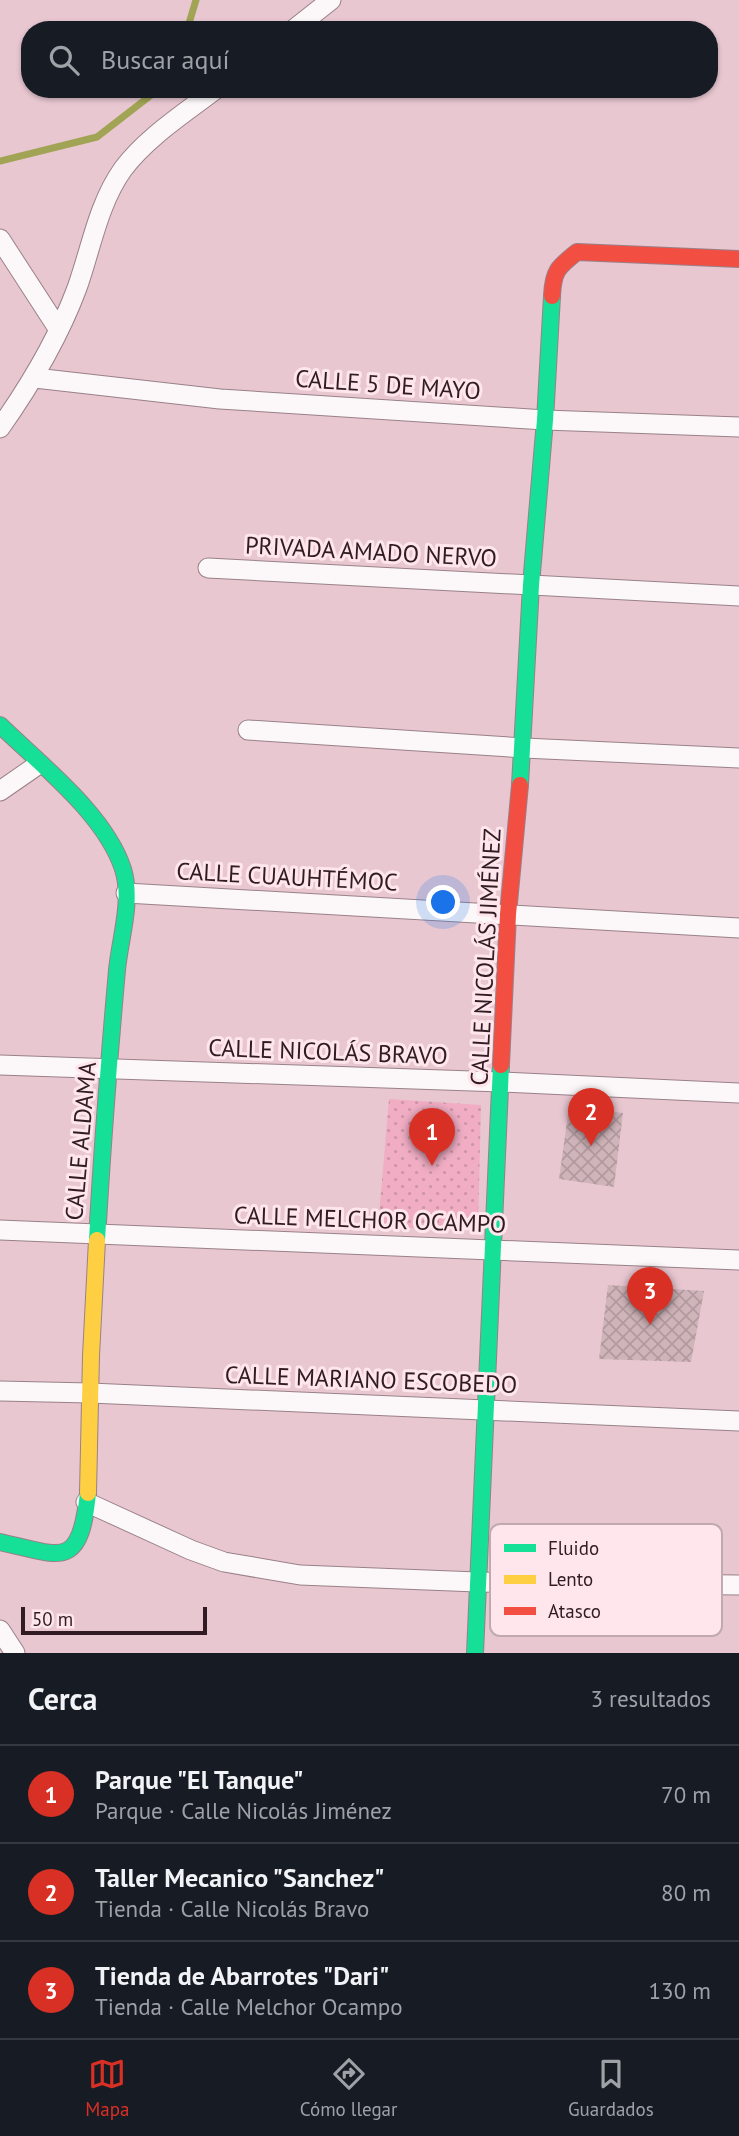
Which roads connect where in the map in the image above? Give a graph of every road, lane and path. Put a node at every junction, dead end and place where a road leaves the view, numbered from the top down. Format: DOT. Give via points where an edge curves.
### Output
graph roads {
  1 [pos="331,0"];
  2 [pos="304,21"];
  3 [pos="205,98"];
  4 [pos="0,239"];
  5 [pos="739,259"];
  6 [pos="59,330"];
  7 [pos="35,378"];
  8 [pos="545,420"];
  9 [pos="0,428"];
  10 [pos="739,428"];
  11 [pos="208,568"];
  12 [pos="531,585"];
  13 [pos="739,596"];
  14 [pos="0,725"];
  15 [pos="248,730"];
  16 [pos="524,748"];
  17 [pos="739,758"];
  18 [pos="39,764"];
  19 [pos="0,791"];
  20 [pos="126,893"];
  21 [pos="508,914"];
  22 [pos="739,928"];
  23 [pos="0,1065"];
  24 [pos="110,1070"];
  25 [pos="502,1082"];
  26 [pos="739,1093"];
  27 [pos="0,1230"];
  28 [pos="96,1235"];
  29 [pos="493,1249"];
  30 [pos="739,1260"];
  31 [pos="0,1391"];
  32 [pos="90,1392"];
  33 [pos="486,1409"];
  34 [pos="739,1421"];
  35 [pos="86,1502"];
  36 [pos="0,1542"];
  37 [pos="477,1582"];
  38 [pos="490,1582"];
  39 [pos="0,1630"];
  40 [pos="15,1653"];
  41 [pos="475,1653"];
  1 -- 2 [label="street"];
  3 -- 6 [label="street" via="147,144 124,169 107,198"];
  4 -- 6 [label="street"];
  5 -- 8 [label="street, CALLE NICOLÁS JIMÉNEZ" via="577,252 559,266 553,278"];
  6 -- 7 [label="street"];
  7 -- 8 [label="street, CALLE 5 DE MAYO" via="219,399"];
  7 -- 9 [label="street"];
  8 -- 10 [label="street, CALLE 5 DE MAYO"];
  8 -- 12 [label="street, CALLE NICOLÁS JIMÉNEZ"];
  11 -- 12 [label="street, PRIVADA AMADO NERVO"];
  12 -- 13 [label="street, PRIVADA AMADO NERVO"];
  12 -- 16 [label="street, CALLE NICOLÁS JIMÉNEZ"];
  14 -- 18 [label="street, CALLE ALDAMA"];
  15 -- 16 [label="street"];
  16 -- 17 [label="street"];
  16 -- 21 [label="street, CALLE NICOLÁS JIMÉNEZ"];
  18 -- 19 [label="street"];
  18 -- 20 [label="street, CALLE ALDAMA" via="95,819 114,847 124,871"];
  20 -- 21 [label="street, CALLE CUAUHTÉMOC"];
  20 -- 24 [label="street, CALLE ALDAMA"];
  21 -- 22 [label="street, CALLE CUAUHTÉMOC"];
  21 -- 25 [label="street, CALLE NICOLÁS JIMÉNEZ"];
  23 -- 24 [label="street, CALLE NICOLÁS BRAVO"];
  24 -- 25 [label="street, CALLE NICOLÁS BRAVO"];
  24 -- 28 [label="street, CALLE ALDAMA"];
  25 -- 26 [label="street, CALLE NICOLÁS BRAVO"];
  25 -- 29 [label="street, CALLE NICOLÁS JIMÉNEZ"];
  27 -- 28 [label="street, CALLE MELCHOR OCAMPO"];
  28 -- 29 [label="street, CALLE MELCHOR OCAMPO"];
  28 -- 32 [label="street, CALLE ALDAMA"];
  29 -- 30 [label="street, CALLE MELCHOR OCAMPO"];
  29 -- 33 [label="street, CALLE NICOLÁS JIMÉNEZ"];
  31 -- 32 [label="street, CALLE MARIANO ESCOBEDO"];
  32 -- 33 [label="street, CALLE MARIANO ESCOBEDO"];
  32 -- 35 [label="street, CALLE ALDAMA"];
  33 -- 34 [label="street, CALLE MARIANO ESCOBEDO"];
  33 -- 37 [label="street, CALLE NICOLÁS JIMÉNEZ"];
  35 -- 36 [label="street, CALLE ALDAMA" via="77,1538 61,1554"];
  35 -- 37 [label="street" via="191,1550 257,1569"];
  37 -- 38 [label="street"];
  37 -- 41 [label="street, CALLE NICOLÁS JIMÉNEZ"];
  39 -- 40 [label="street"];
}
